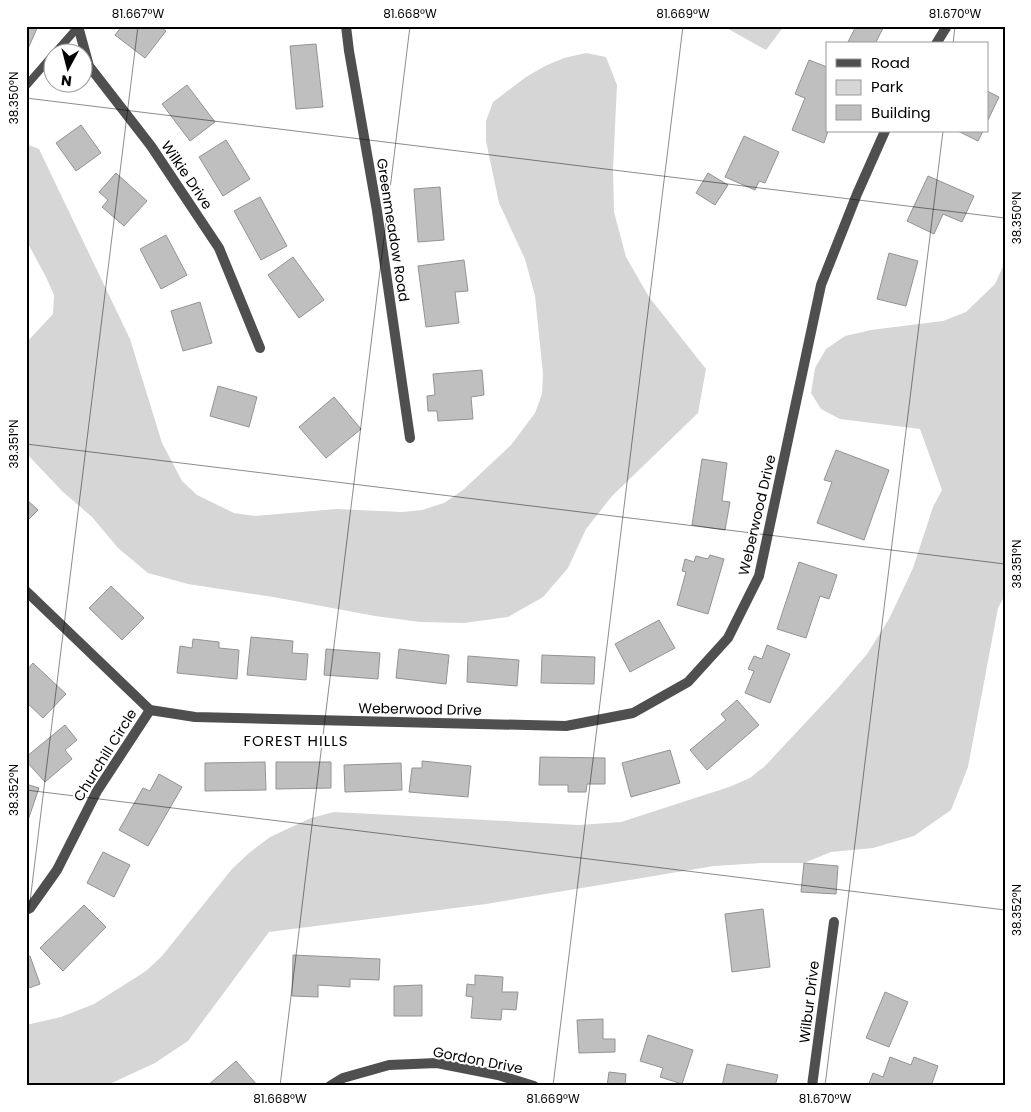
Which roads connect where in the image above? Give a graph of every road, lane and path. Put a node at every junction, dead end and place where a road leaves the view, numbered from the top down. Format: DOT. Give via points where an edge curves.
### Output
graph roads {
  1 [pos="346,26"];
  2 [pos="947,26"];
  3 [pos="78,27"];
  4 [pos="65,42"];
  5 [pos="937,42"];
  6 [pos="42,68"];
  7 [pos="26,86"];
  8 [pos="885,132"];
  9 [pos="260,348"];
  10 [pos="410,438"];
  11 [pos="26,591"];
  12 [pos="150,710"];
  13 [pos="26,910"];
  14 [pos="834,922"];
  15 [pos="330,1086"];
  16 [pos="534,1086"];
  17 [pos="812,1086"];
  1 -- 10 [label="street, Greenmeadow Road"];
  2 -- 5 [label="street"];
  3 -- 4 [label="lane"];
  3 -- 9 [label="street, Wilkie Drive" via="89,66 151,146 219,248"];
  6 -- 7 [label="lane"];
  8 -- 12 [label="street, Weberwood Drive" via="822,285 759,576 728,638 688,682 633,713 566,726 195,718"];
  11 -- 12 [label="street, Churchill Circle"];
  12 -- 13 [label="street, Churchill Circle" via="97,791 56,870"];
  14 -- 17 [label="street, Wilbur Drive"];
  15 -- 16 [label="street, Gordon Drive" via="343,1078 389,1065 437,1063"];
}
